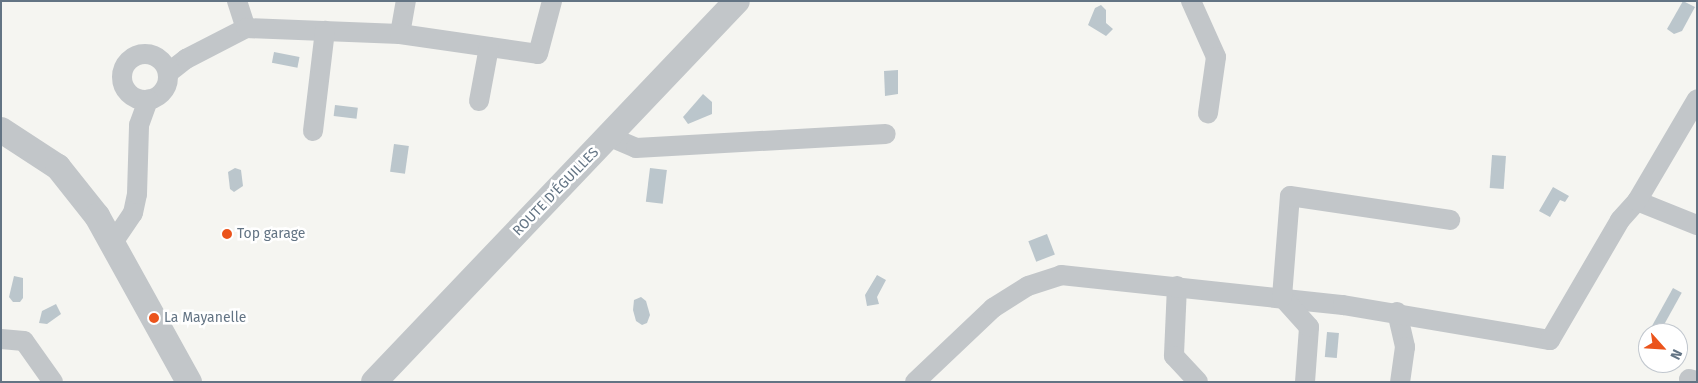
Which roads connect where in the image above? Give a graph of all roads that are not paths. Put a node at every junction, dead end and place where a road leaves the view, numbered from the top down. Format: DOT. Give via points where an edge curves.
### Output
graph roads {
  1 [pos="237,1"];
  2 [pos="406,1"];
  3 [pos="552,1"];
  4 [pos="738,1"];
  5 [pos="1192,1"];
  6 [pos="246,28"];
  7 [pos="325,31"];
  8 [pos="400,34"];
  9 [pos="489,47"];
  10 [pos="153,55"];
  11 [pos="186,59"];
  12 [pos="168,73"];
  13 [pos="127,91"];
  14 [pos="148,100"];
  15 [pos="1697,100"];
  16 [pos="479,101"];
  17 [pos="1208,113"];
  18 [pos="139,125"];
  19 [pos="1,130"];
  20 [pos="313,131"];
  21 [pos="886,134"];
  22 [pos="608,136"];
  23 [pos="1636,201"];
  24 [pos="1450,220"];
  25 [pos="1697,226"];
  26 [pos="112,244"];
  27 [pos="1177,286"];
  28 [pos="1282,297"];
  29 [pos="1397,312"];
  30 [pos="1,339"];
  31 [pos="187,380"];
  32 [pos="53,382"];
  33 [pos="374,382"];
  34 [pos="915,382"];
  35 [pos="1198,382"];
  36 [pos="1305,382"];
  37 [pos="1400,382"];
  1 -- 6 [label="street"];
  2 -- 8 [label="street"];
  3 -- 9 [label="street" via="538,54"];
  4 -- 22 [label="street, ROUTE D'ÉGUILLES"];
  5 -- 17 [label="street" via="1216,58"];
  6 -- 7 [label="street"];
  6 -- 11 [label="street"];
  7 -- 8 [label="street"];
  7 -- 20 [label="street"];
  8 -- 9 [label="street"];
  9 -- 16 [label="street"];
  10 -- 11 [label="street"];
  10 -- 12 [label="street" via="163,62"];
  10 -- 13 [label="street" via="138,54 126,63 122,77"];
  11 -- 12 [label="street"];
  12 -- 14 [label="street" via="161,93"];
  13 -- 14 [label="street"];
  13 -- 18 [label="street"];
  14 -- 18 [label="street"];
  15 -- 23 [label="street"];
  18 -- 26 [label="street" via="137,194 133,213"];
  19 -- 26 [label="street" via="58,167 97,216"];
  21 -- 22 [label="street" via="636,148"];
  22 -- 33 [label="street, ROUTE D'ÉGUILLES"];
  23 -- 25 [label="street"];
  23 -- 29 [label="street" via="1620,220 1550,340"];
  24 -- 28 [label="street" via="1290,196"];
  26 -- 31 [label="street"];
  27 -- 28 [label="street"];
  27 -- 34 [label="street" via="1061,275 1028,286 993,308"];
  27 -- 35 [label="street" via="1174,356"];
  28 -- 29 [label="street"];
  28 -- 36 [label="street" via="1309,327"];
  29 -- 37 [label="street" via="1405,347"];
  30 -- 32 [label="street" via="24,341"];
}
